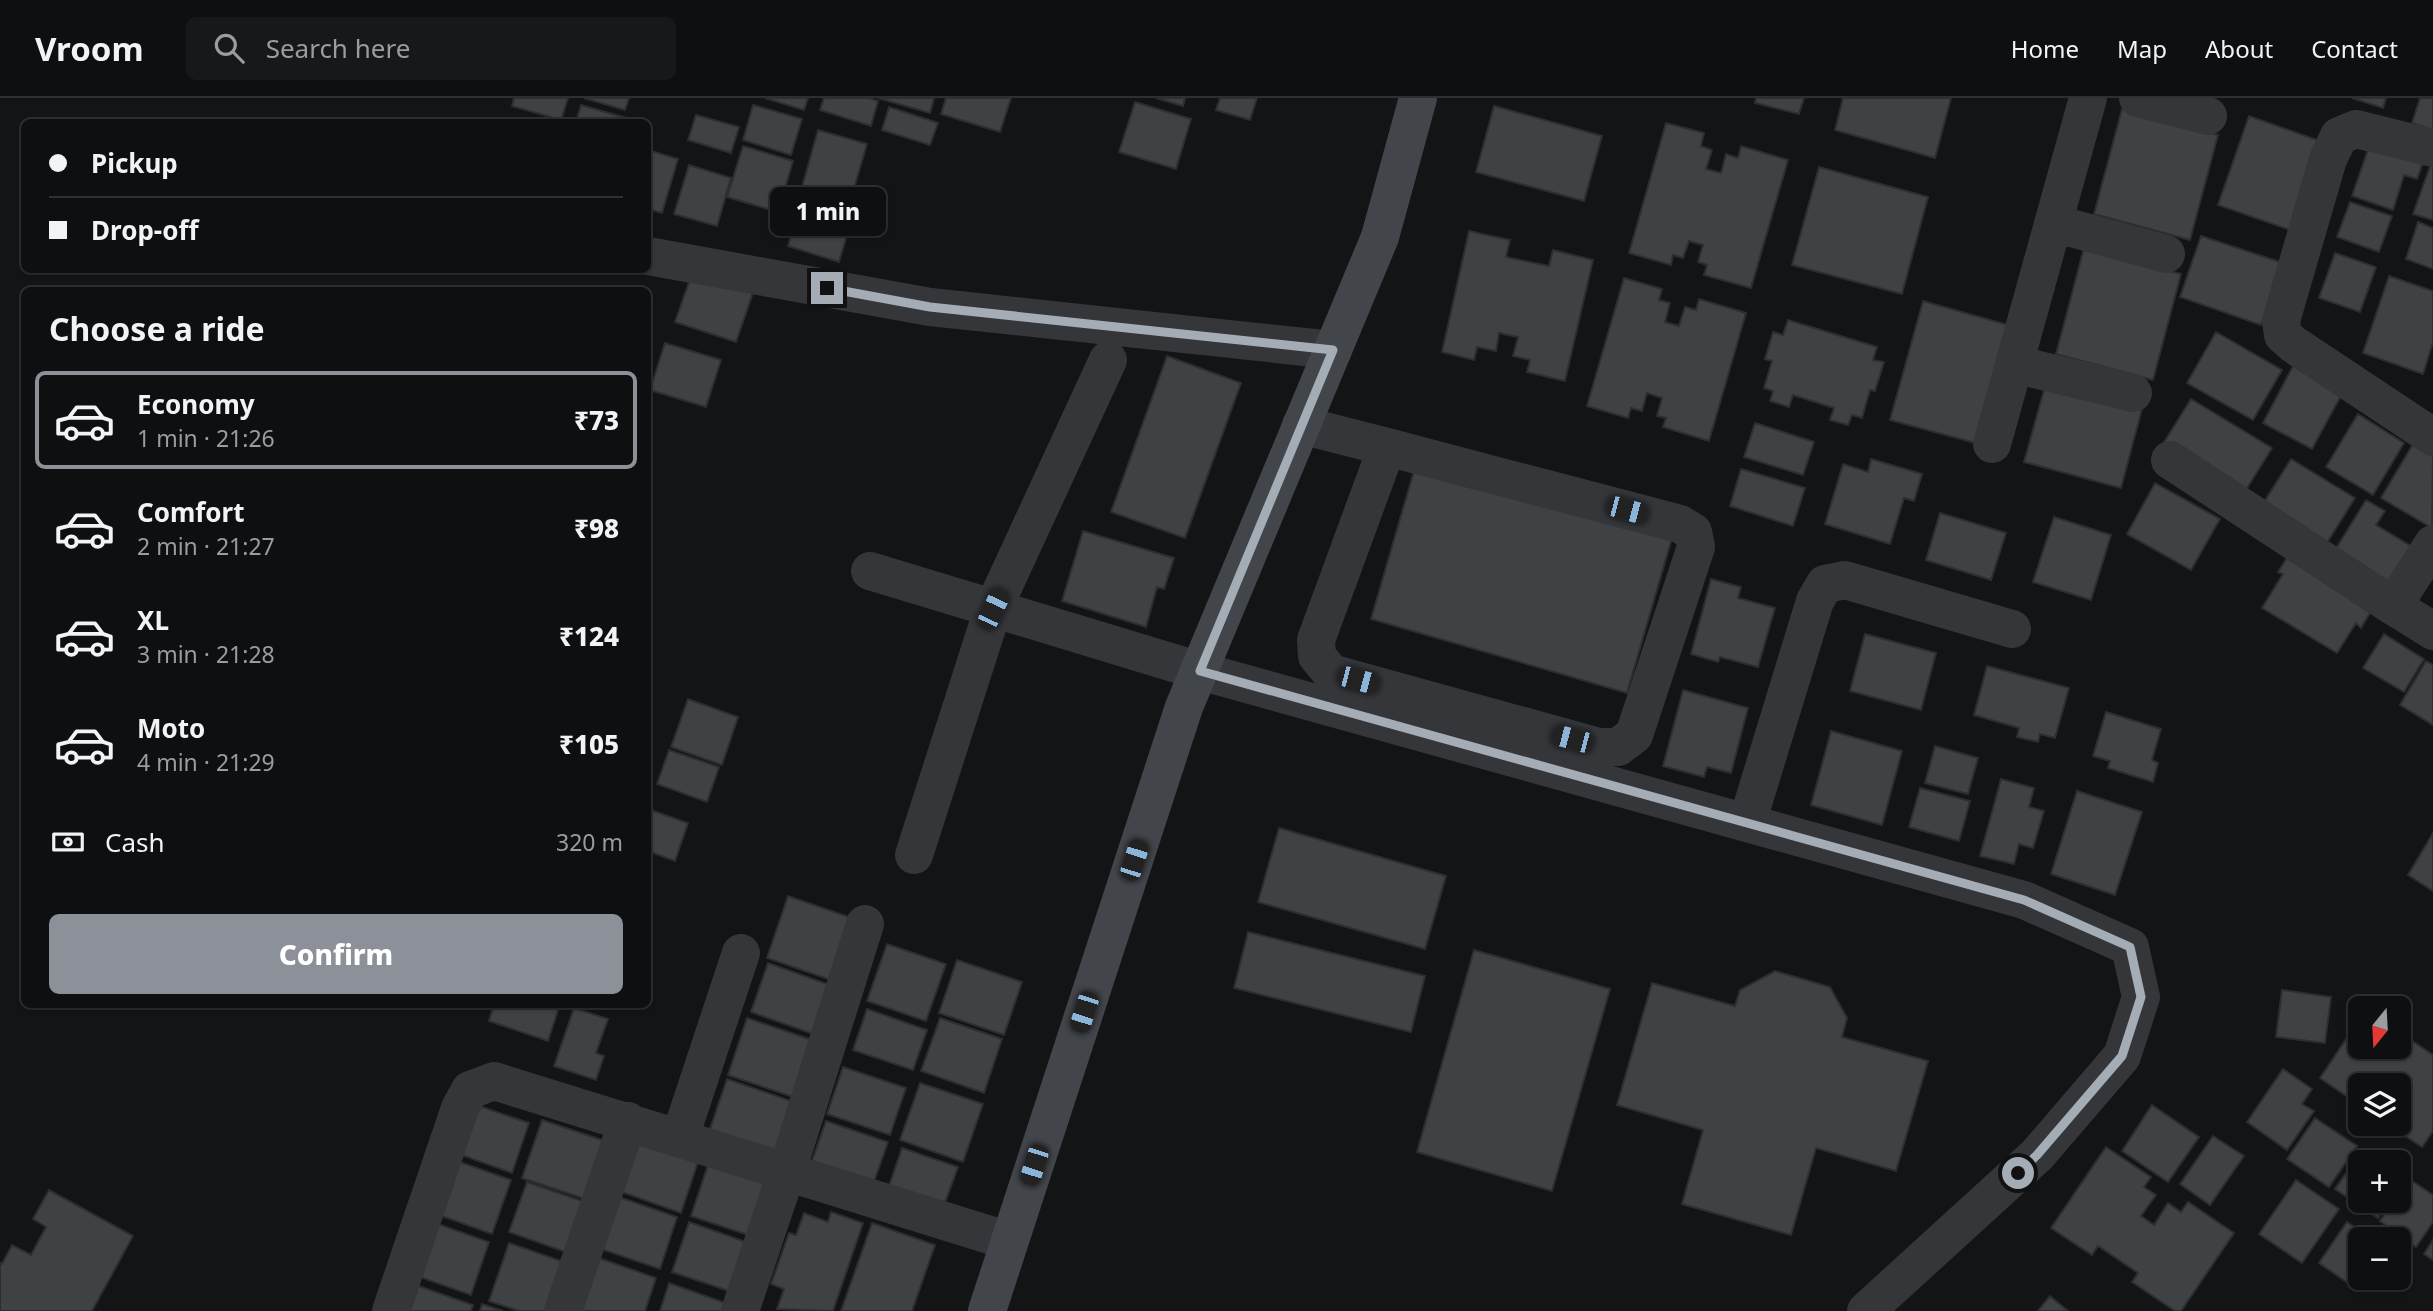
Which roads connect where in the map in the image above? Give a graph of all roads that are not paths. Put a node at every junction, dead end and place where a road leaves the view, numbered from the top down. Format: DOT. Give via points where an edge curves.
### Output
graph roads {
  1 [pos="1418,98"];
  2 [pos="2088,98"];
  3 [pos="2138,98"];
  4 [pos="2208,116"];
  5 [pos="2433,148"];
  6 [pos="2053,223"];
  7 [pos="2166,254"];
  8 [pos="651,257"];
  9 [pos="1333,350"];
  10 [pos="1108,360"];
  11 [pos="2014,364"];
  12 [pos="2133,393"];
  13 [pos="1301,425"];
  14 [pos="2433,436"];
  15 [pos="1992,444"];
  16 [pos="1387,447"];
  17 [pos="2170,460"];
  18 [pos="2433,544"];
  19 [pos="870,572"];
  20 [pos="2393,606"];
  21 [pos="993,609"];
  22 [pos="2012,629"];
  23 [pos="2433,631"];
  24 [pos="1200,671"];
  25 [pos="1747,823"];
  26 [pos="914,855"];
  27 [pos="864,924"];
  28 [pos="741,953"];
  29 [pos="628,1121"];
  30 [pos="680,1137"];
  31 [pos="787,1171"];
  32 [pos="1009,1241"];
  33 [pos="391,1311"];
  34 [pos="563,1311"];
  35 [pos="740,1311"];
  36 [pos="987,1311"];
  37 [pos="1866,1311"];
  1 -- 9 [label="street" via="1380,236"];
  2 -- 6 [label="street"];
  3 -- 4 [label="street"];
  5 -- 14 [label="street" via="2356,129 2339,136 2328,159 2281,321 2283,335 2293,344"];
  6 -- 7 [label="street"];
  6 -- 11 [label="street"];
  8 -- 9 [label="street" via="930,307"];
  9 -- 13 [label="street"];
  10 -- 21 [label="street"];
  11 -- 12 [label="street"];
  11 -- 15 [label="street"];
  13 -- 16 [label="street"];
  13 -- 24 [label="street"];
  16 -- 16 [label="street" via="1680,524 1693,532 1696,547 1633,735 1618,747 1599,747 1331,673 1324,665 1317,656 1317,640"];
  17 -- 20 [label="street"];
  18 -- 20 [label="street"];
  19 -- 21 [label="street"];
  20 -- 23 [label="street"];
  21 -- 24 [label="street"];
  21 -- 26 [label="street"];
  22 -- 25 [label="street" via="1845,580 1825,584 1815,601"];
  24 -- 25 [label="street"];
  24 -- 32 [label="street" via="1184,707"];
  25 -- 37 [label="street" via="2024,900 2130,947 2141,997 2122,1056 2037,1155"];
  27 -- 31 [label="street"];
  28 -- 30 [label="street"];
  29 -- 30 [label="street"];
  29 -- 33 [label="street" via="494,1081 470,1090"];
  29 -- 34 [label="street"];
  30 -- 31 [label="street"];
  31 -- 32 [label="street"];
  31 -- 35 [label="street"];
  32 -- 36 [label="street"];
}
